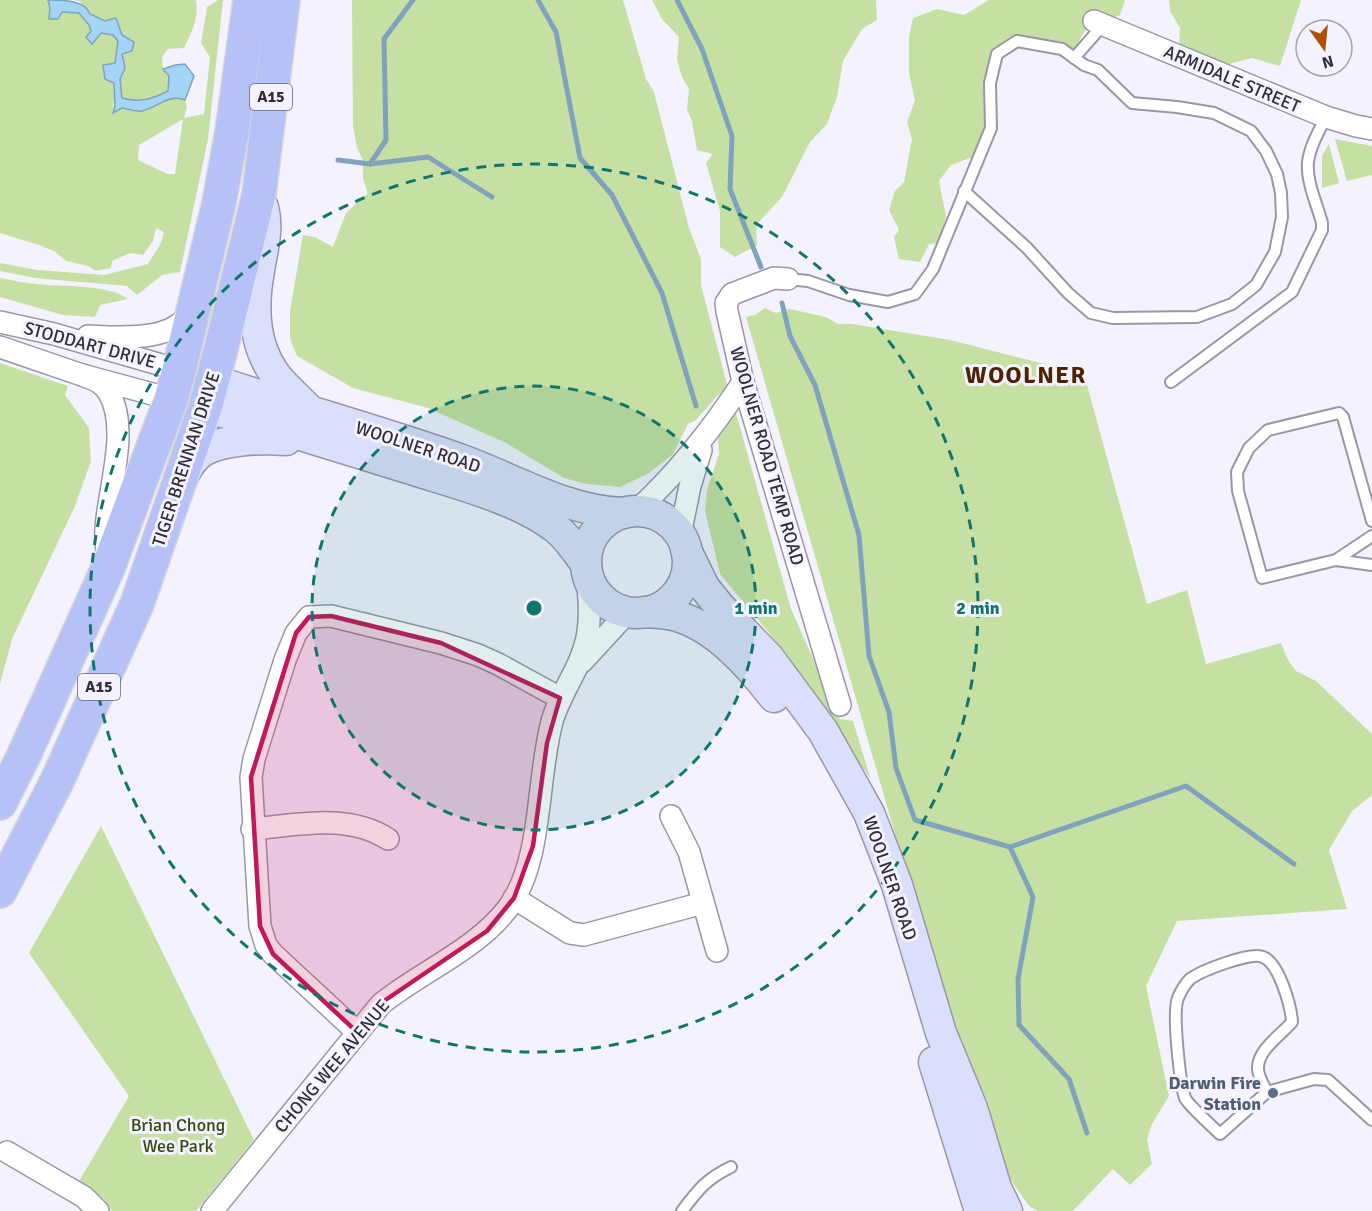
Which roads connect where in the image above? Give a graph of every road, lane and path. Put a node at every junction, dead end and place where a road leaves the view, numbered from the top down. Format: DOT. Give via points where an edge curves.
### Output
graph roads {
  1 [pos="250,0"];
  2 [pos="282,0"];
  3 [pos="1099,23"];
  4 [pos="1074,57"];
  5 [pos="1326,117"];
  6 [pos="1372,129"];
  7 [pos="964,191"];
  8 [pos="259,194"];
  9 [pos="788,279"];
  10 [pos="199,291"];
  11 [pos="0,322"];
  12 [pos="54,334"];
  13 [pos="0,347"];
  14 [pos="82,375"];
  15 [pos="743,382"];
  16 [pos="1171,382"];
  17 [pos="175,384"];
  18 [pos="209,394"];
  19 [pos="313,426"];
  20 [pos="713,426"];
  21 [pos="183,476"];
  22 [pos="629,512"];
  23 [pos="1372,521"];
  24 [pos="1372,536"];
  25 [pos="683,542"];
  26 [pos="1336,560"];
  27 [pos="1372,565"];
  28 [pos="108,568"];
  29 [pos="586,569"];
  30 [pos="636,612"];
  31 [pos="565,689"];
  32 [pos="840,705"];
  33 [pos="0,803"];
  34 [pos="671,816"];
  35 [pos="252,829"];
  36 [pos="388,839"];
  37 [pos="0,891"];
  38 [pos="514,898"];
  39 [pos="703,903"];
  40 [pos="717,951"];
  41 [pos="357,1032"];
  42 [pos="1267,1092"];
  43 [pos="1372,1120"];
  44 [pos="7,1152"];
  45 [pos="730,1167"];
  46 [pos="98,1211"];
  47 [pos="212,1211"];
  48 [pos="682,1211"];
  49 [pos="980,1211"];
  50 [pos="1008,1211"];
  1 -- 10 [label="main road, TIGER BRENNAN DRIVE / A15" via="232,132"];
  2 -- 8 [label="main road, TIGER BRENNAN DRIVE / A15"];
  3 -- 4 [label="lane"];
  3 -- 5 [label="street, ARMIDALE STREET"];
  4 -- 7 [label="lane" via="1062,49 1017,40 997,54 990,83 991,128"];
  4 -- 7 [label="lane" via="1098,70 1132,103 1214,113 1251,130 1277,174 1282,217 1275,252 1256,285 1232,304 1197,317 1113,318 1091,313"];
  5 -- 6 [label="street, ARMIDALE STREET"];
  5 -- 16 [label="lane" via="1308,162 1322,230 1292,292"];
  7 -- 9 [label="lane" via="933,269 915,294 888,302"];
  8 -- 18 [label="main road, TIGER BRENNAN DRIVE / A15"];
  8 -- 19 [label="main road" via="266,231 255,294 260,344 266,360"];
  9 -- 15 [label="street, WOOLNER ROAD TEMP ROAD" via="774,278 732,294 726,303"];
  10 -- 12 [label="street" via="184,321 171,330 115,337"];
  10 -- 17 [label="main road, TIGER BRENNAN DRIVE / A15"];
  11 -- 12 [label="street, STODDART DRIVE"];
  12 -- 17 [label="street, STODDART DRIVE"];
  13 -- 14 [label="street, STODDART DRIVE"];
  14 -- 17 [label="street, STODDART DRIVE"];
  14 -- 28 [label="street" via="104,387 115,415 117,459 105,530"];
  15 -- 20 [label="street"];
  15 -- 32 [label="street, WOOLNER ROAD TEMP ROAD"];
  17 -- 18 [label="main road"];
  17 -- 28 [label="main road, TIGER BRENNAN DRIVE / A15"];
  18 -- 19 [label="main road, WOOLNER ROAD"];
  18 -- 21 [label="main road, TIGER BRENNAN DRIVE / A15"];
  19 -- 21 [label="main road" via="205,450"];
  19 -- 22 [label="main road, WOOLNER ROAD" via="462,460 596,511"];
  19 -- 29 [label="main road, WOOLNER ROAD" via="528,512 561,533"];
  20 -- 22 [label="street" via="676,472"];
  20 -- 25 [label="street" via="693,472"];
  21 -- 37 [label="main road, TIGER BRENNAN DRIVE / A15" via="137,604 57,782"];
  22 -- 25 [label="main road" via="659,516 671,524"];
  22 -- 29 [label="main road" via="607,521 596,531 588,546"];
  23 -- 26 [label="lane" via="1339,412 1268,430 1249,448 1237,472 1238,491 1262,578"];
  24 -- 26 [label="lane"];
  25 -- 30 [label="main road" via="687,572 680,588 666,603"];
  25 -- 50 [label="main road, WOOLNER ROAD" via="704,586 768,658 823,731 869,813 897,885 937,1022 978,1127 992,1179"];
  26 -- 27 [label="lane"];
  28 -- 33 [label="main road, TIGER BRENNAN DRIVE / A15"];
  29 -- 30 [label="main road" via="592,586 605,602"];
  29 -- 31 [label="street, CHONG WEE AVENUE" via="588,630"];
  30 -- 31 [label="street, CHONG WEE AVENUE" via="588,655"];
  30 -- 49 [label="main road, WOOLNER ROAD" via="682,618 729,648 770,691 830,776 868,851 882,889"];
  31 -- 35 [label="street" via="441,643 331,616 309,617 296,633 254,759"];
  31 -- 38 [label="street, CHONG WEE AVENUE" via="547,743 533,846"];
  34 -- 39 [label="street" via="689,852"];
  35 -- 36 [label="street" via="349,824"];
  35 -- 41 [label="street" via="260,926 266,945"];
  38 -- 39 [label="street" via="570,933 584,935"];
  38 -- 41 [label="street, CHONG WEE AVENUE" via="488,931 384,1001"];
  39 -- 40 [label="street"];
  41 -- 47 [label="street, CHONG WEE AVENUE"];
  42 -- 42 [label="lane" via="1220,1134 1186,1099 1175,1029 1176,1000 1191,978 1255,955 1272,963 1291,1009 1292,1022 1267,1047 1260,1060 1258,1070"];
  42 -- 43 [label="lane" via="1314,1079 1328,1080"];
  44 -- 46 [label="street" via="84,1197"];
  45 -- 48 [label="lane" via="701,1185"];
}
